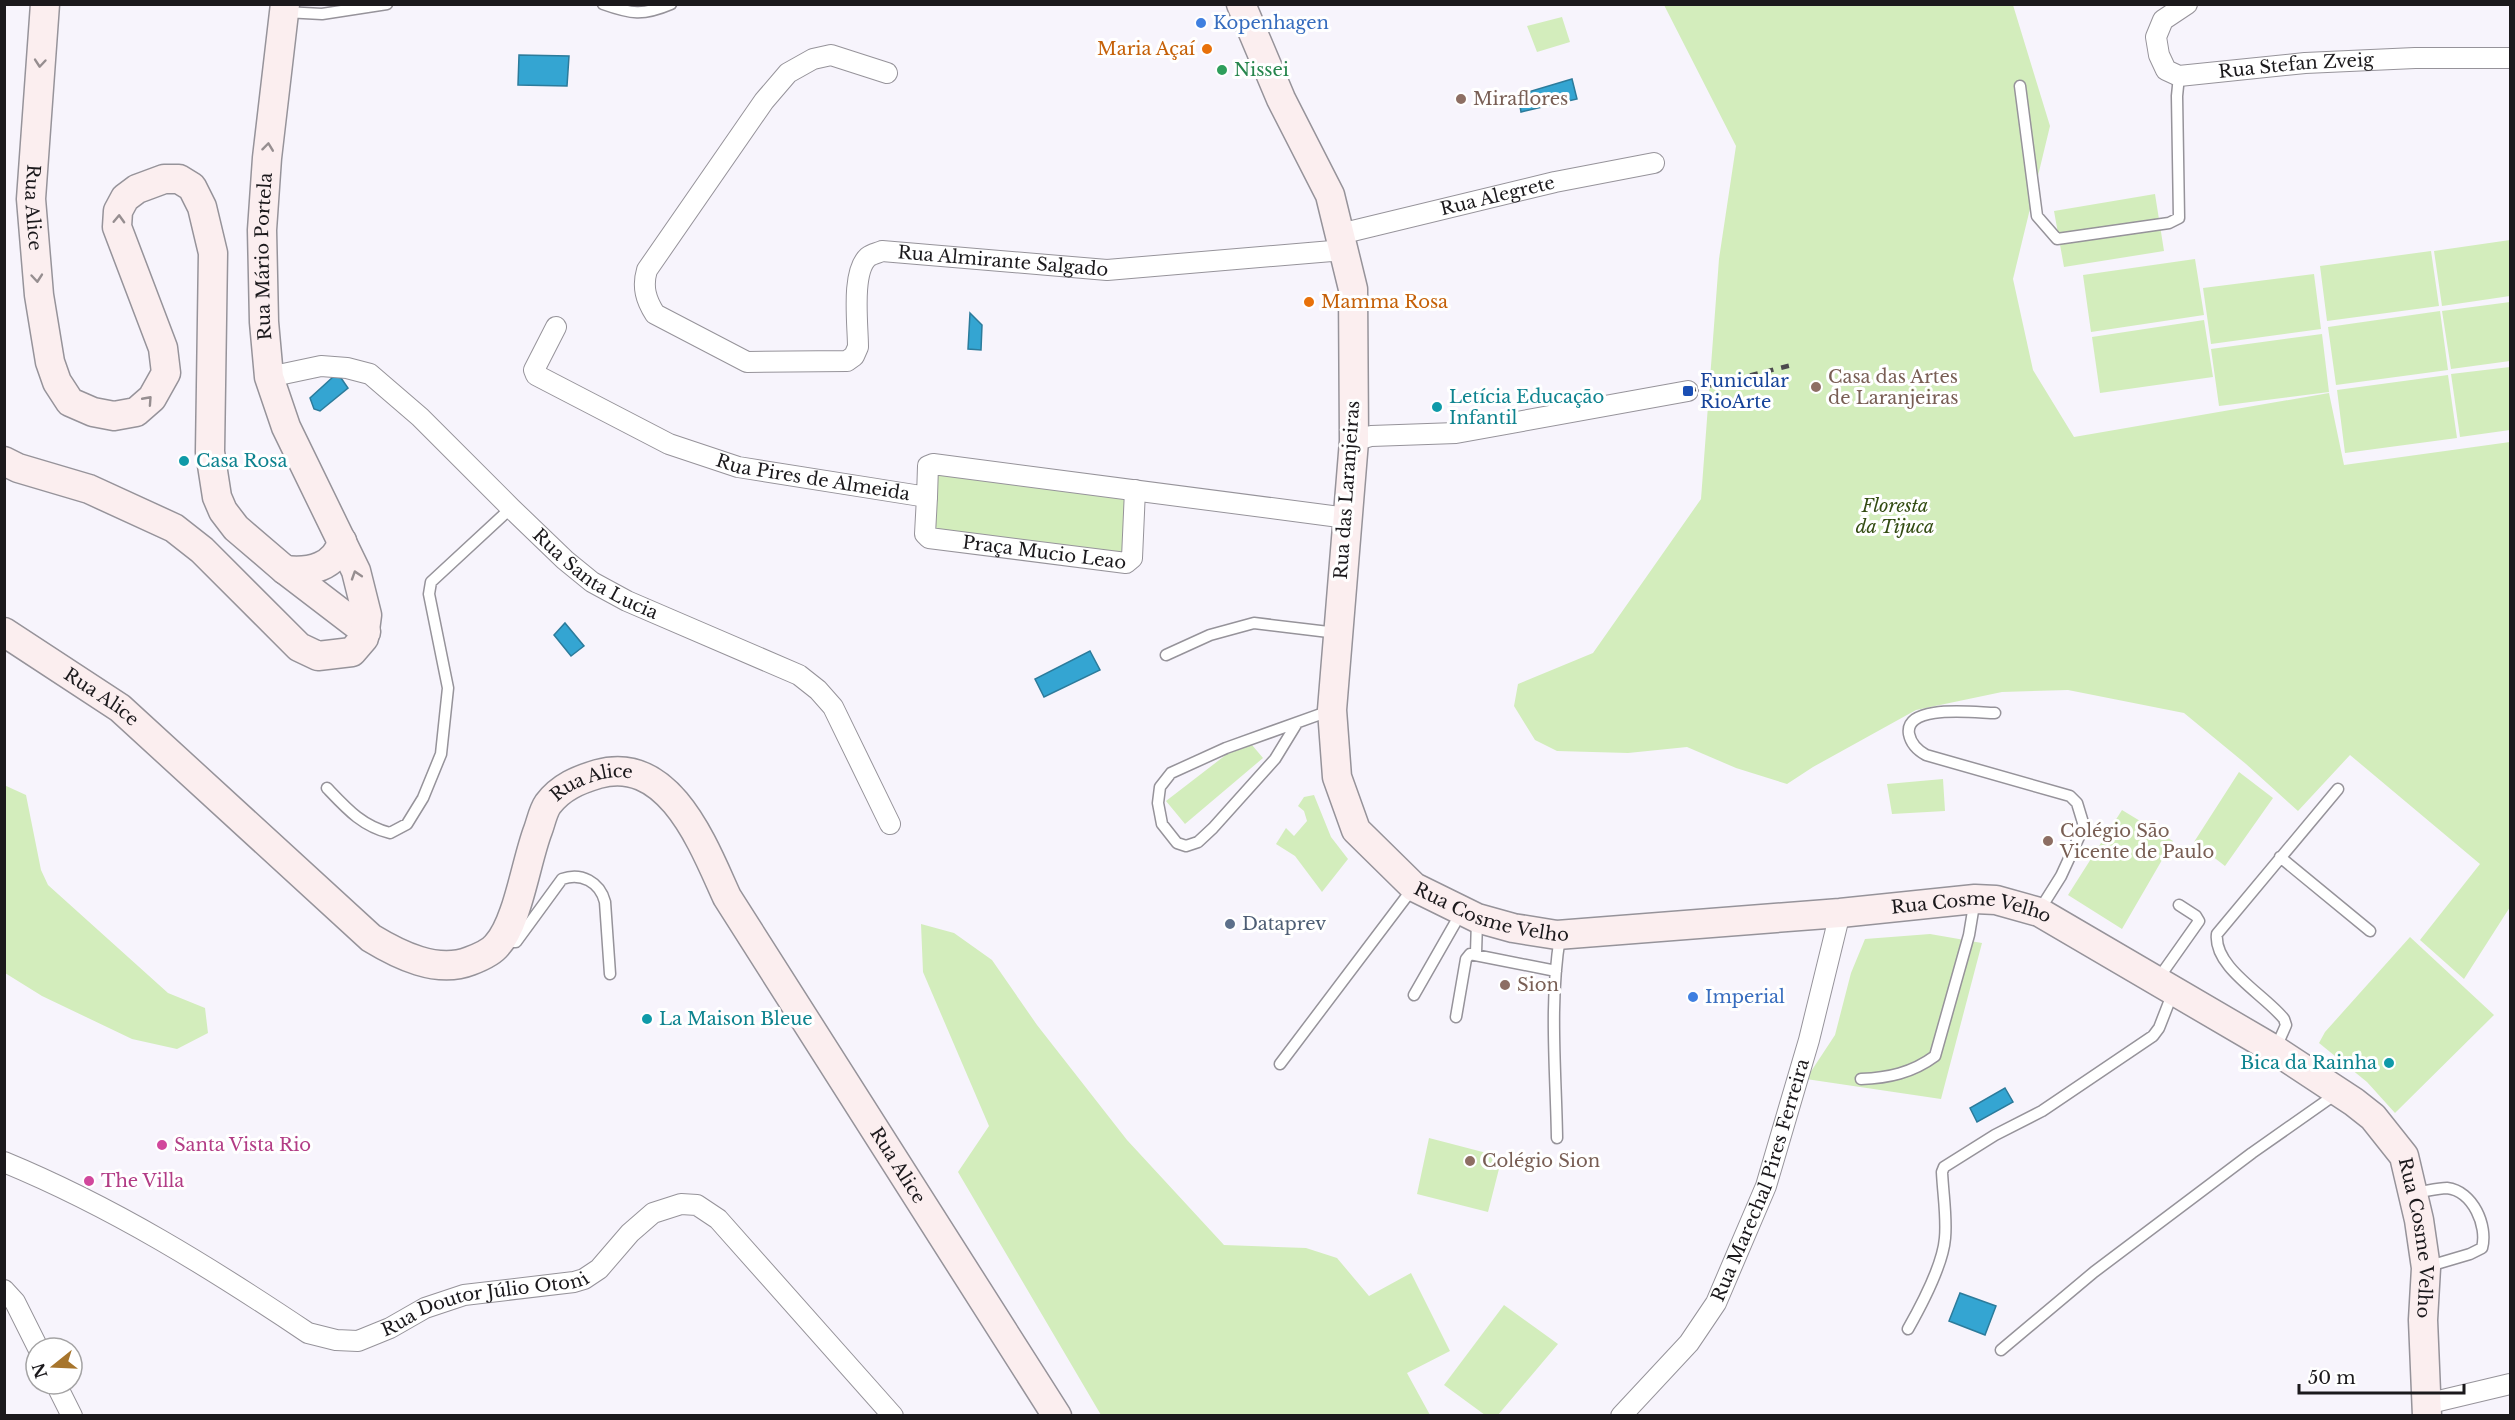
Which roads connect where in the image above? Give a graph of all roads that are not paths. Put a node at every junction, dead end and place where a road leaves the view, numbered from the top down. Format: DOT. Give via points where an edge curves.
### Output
graph roads {
  1 [pos="45,4"];
  2 [pos="603,4"];
  3 [pos="671,4"];
  4 [pos="1241,4"];
  5 [pos="2187,4"];
  6 [pos="383,5"];
  7 [pos="285,8"];
  8 [pos="2511,58"];
  9 [pos="887,73"];
  10 [pos="2179,76"];
  11 [pos="2020,86"];
  12 [pos="1654,163"];
  13 [pos="1342,242"];
  14 [pos="556,327"];
  15 [pos="269,377"];
  16 [pos="1688,391"];
  17 [pos="1354,441"];
  18 [pos="4,461"];
  19 [pos="1135,490"];
  20 [pos="927,497"];
  21 [pos="511,508"];
  22 [pos="1347,518"];
  23 [pos="342,541"];
  24 [pos="285,570"];
  25 [pos="4,632"];
  26 [pos="366,632"];
  27 [pos="1337,633"];
  28 [pos="1166,656"];
  29 [pos="1332,710"];
  30 [pos="1995,713"];
  31 [pos="1297,723"];
  32 [pos="327,788"];
  33 [pos="2337,789"];
  34 [pos="890,824"];
  35 [pos="2280,856"];
  36 [pos="1413,888"];
  37 [pos="1975,899"];
  38 [pos="2179,905"];
  39 [pos="2039,912"];
  40 [pos="1840,913"];
  41 [pos="1470,915"];
  42 [pos="2370,931"];
  43 [pos="1561,934"];
  44 [pos="508,941"];
  45 [pos="1476,953"];
  46 [pos="1556,971"];
  47 [pos="610,974"];
  48 [pos="2165,987"];
  49 [pos="1414,995"];
  50 [pos="1456,1017"];
  51 [pos="2274,1050"];
  52 [pos="1280,1064"];
  53 [pos="1861,1079"];
  54 [pos="2339,1092"];
  55 [pos="1557,1138"];
  56 [pos="4,1162"];
  57 [pos="2413,1193"];
  58 [pos="2426,1268"];
  59 [pos="4,1290"];
  60 [pos="1908,1329"];
  61 [pos="32,1336"];
  62 [pos="2001,1350"];
  63 [pos="2511,1384"];
  64 [pos="62,1396"];
  65 [pos="2427,1410"];
  66 [pos="72,1416"];
  67 [pos="893,1416"];
  68 [pos="1057,1416"];
  69 [pos="1621,1416"];
  1 -- 24 [label="street, Rua Alice, one-way" via="31,200 39,295 57,382 70,402 114,416 136,412 152,398 166,373 163,348 117,227 118,211 125,198 137,189 164,179 179,179 192,188 202,207 213,253 210,452 217,497 236,528"];
  2 -- 3 [label="lane" via="635,14 652,13"];
  4 -- 13 [label="street, Rua das Laranjeiras" via="1281,99 1330,195"];
  5 -- 10 [label="street" via="2163,20 2156,37 2166,70"];
  6 -- 7 [label="lane" via="322,14"];
  15 -- 7 [label="street, Rua Mário Portela, one-way" via="262,230"];
  8 -- 10 [label="street, Rua Stefan Zveig" via="2304,63"];
  9 -- 13 [label="street, Rua Almirante Salgado" via="831,55 813,59 788,73 764,101 647,270 647,302 655,314 747,362 847,361 858,347 861,266 869,256 882,251 1107,270"];
  10 -- 11 [label="lane" via="2179,218 2169,223 2057,239 2037,216"];
  12 -- 13 [label="street, Rua Alegrete" via="1555,182"];
  13 -- 17 [label="street, Rua das Laranjeiras" via="1353,289"];
  14 -- 20 [label="street, Rua Pires de Almeida" via="535,374 669,444 738,467"];
  15 -- 21 [label="street, Rua Santa Lucia" via="321,366 370,374 420,417"];
  15 -- 23 [label="street, Rua Mário Portela" via="286,428"];
  16 -- 17 [label="street" via="1456,433 1371,436"];
  17 -- 22 [label="street, Rua das Laranjeiras"];
  18 -- 26 [label="street" via="89,489 174,528 202,550 299,647 318,656 352,652"];
  19 -- 20 [label="street, Rua Pires de Almeida" via="933,464 928,466"];
  19 -- 20 [label="street, Praça Mucio Leao" via="1132,558 1126,562 929,538 925,534"];
  19 -- 22 [label="street, Rua Pires de Almeida"];
  21 -- 32 [label="lane" via="431,582 429,594 448,688 447,720 441,754 423,798 407,824 390,833 374,829 355,818"];
  21 -- 34 [label="street, Rua Santa Lucia" via="592,582 799,675 818,690 833,707"];
  22 -- 27 [label="street, Rua das Laranjeiras"];
  23 -- 24 [label="street" via="340,550 325,565 300,572"];
  26 -- 23 [label="street, Rua Mário Portela, one-way" via="363,596"];
  24 -- 26 [label="street, Rua Alice"];
  25 -- 44 [label="street, Rua Alice" via="120,708 371,938 397,954 458,966"];
  27 -- 28 [label="lane" via="1254,623 1210,635"];
  27 -- 29 [label="street, Rua das Laranjeiras"];
  29 -- 31 [label="lane"];
  29 -- 36 [label="street, Rua Cosme Velho" via="1337,777 1356,830"];
  30 -- 39 [label="lane" via="1927,713 1913,720 1909,736 1916,749 1926,755 2026,782 2070,796 2077,803 2084,826"];
  31 -- 31 [label="lane" via="1171,772 1160,787 1158,803 1162,824 1177,843 1186,846 1198,842 1213,828 1275,759"];
  33 -- 35 [label="lane"];
  35 -- 42 [label="lane"];
  35 -- 51 [label="lane" via="2217,934 2216,942 2226,963 2284,1019 2286,1025"];
  36 -- 41 [label="street, Rua Cosme Velho"];
  36 -- 52 [label="lane"];
  37 -- 39 [label="street, Rua Cosme Velho" via="1996,900"];
  37 -- 40 [label="street, Rua Cosme Velho"];
  37 -- 53 [label="lane" via="1969,935 1935,1056 1919,1068"];
  38 -- 48 [label="lane" via="2199,921"];
  39 -- 48 [label="street, Rua Cosme Velho"];
  40 -- 43 [label="street, Rua Cosme Velho"];
  40 -- 69 [label="street, Rua Marechal Pires Ferreira" via="1809,1040 1766,1186 1716,1303 1689,1343"];
  41 -- 43 [label="street, Rua Cosme Velho" via="1513,928"];
  41 -- 45 [label="lane"];
  41 -- 49 [label="lane"];
  43 -- 46 [label="lane"];
  44 -- 47 [label="lane" via="562,879 581,877 602,891"];
  44 -- 68 [label="street, Rua Alice" via="530,852 547,805 573,781 609,771 633,773 653,782 678,805 694,829 727,897"];
  45 -- 46 [label="lane"];
  45 -- 50 [label="lane" via="1466,959"];
  46 -- 55 [label="lane"];
  48 -- 51 [label="street, Rua Cosme Velho"];
  48 -- 60 [label="lane" via="2159,1028 2153,1036 2042,1111 1944,1167 1943,1251"];
  51 -- 54 [label="street, Rua Cosme Velho"];
  54 -- 57 [label="street, Rua Cosme Velho" via="2373,1117 2404,1156"];
  54 -- 62 [label="lane" via="2094,1272"];
  56 -- 67 [label="street, Rua Doutor Júlio Otoni" via="60,1185 148,1231 308,1333 347,1341 358,1341 425,1308 464,1295 584,1279 599,1269 653,1213 681,1204 697,1205 718,1219"];
  57 -- 58 [label="street, Rua Cosme Velho"];
  57 -- 58 [label="lane" via="2447,1188 2460,1192 2472,1204 2485,1236 2482,1248"];
  58 -- 65 [label="street, Rua Cosme Velho" via="2423,1320"];
  59 -- 61 [label="street" via="15,1302"];
  63 -- 65 [label="street"];
  64 -- 66 [label="street"];
}
